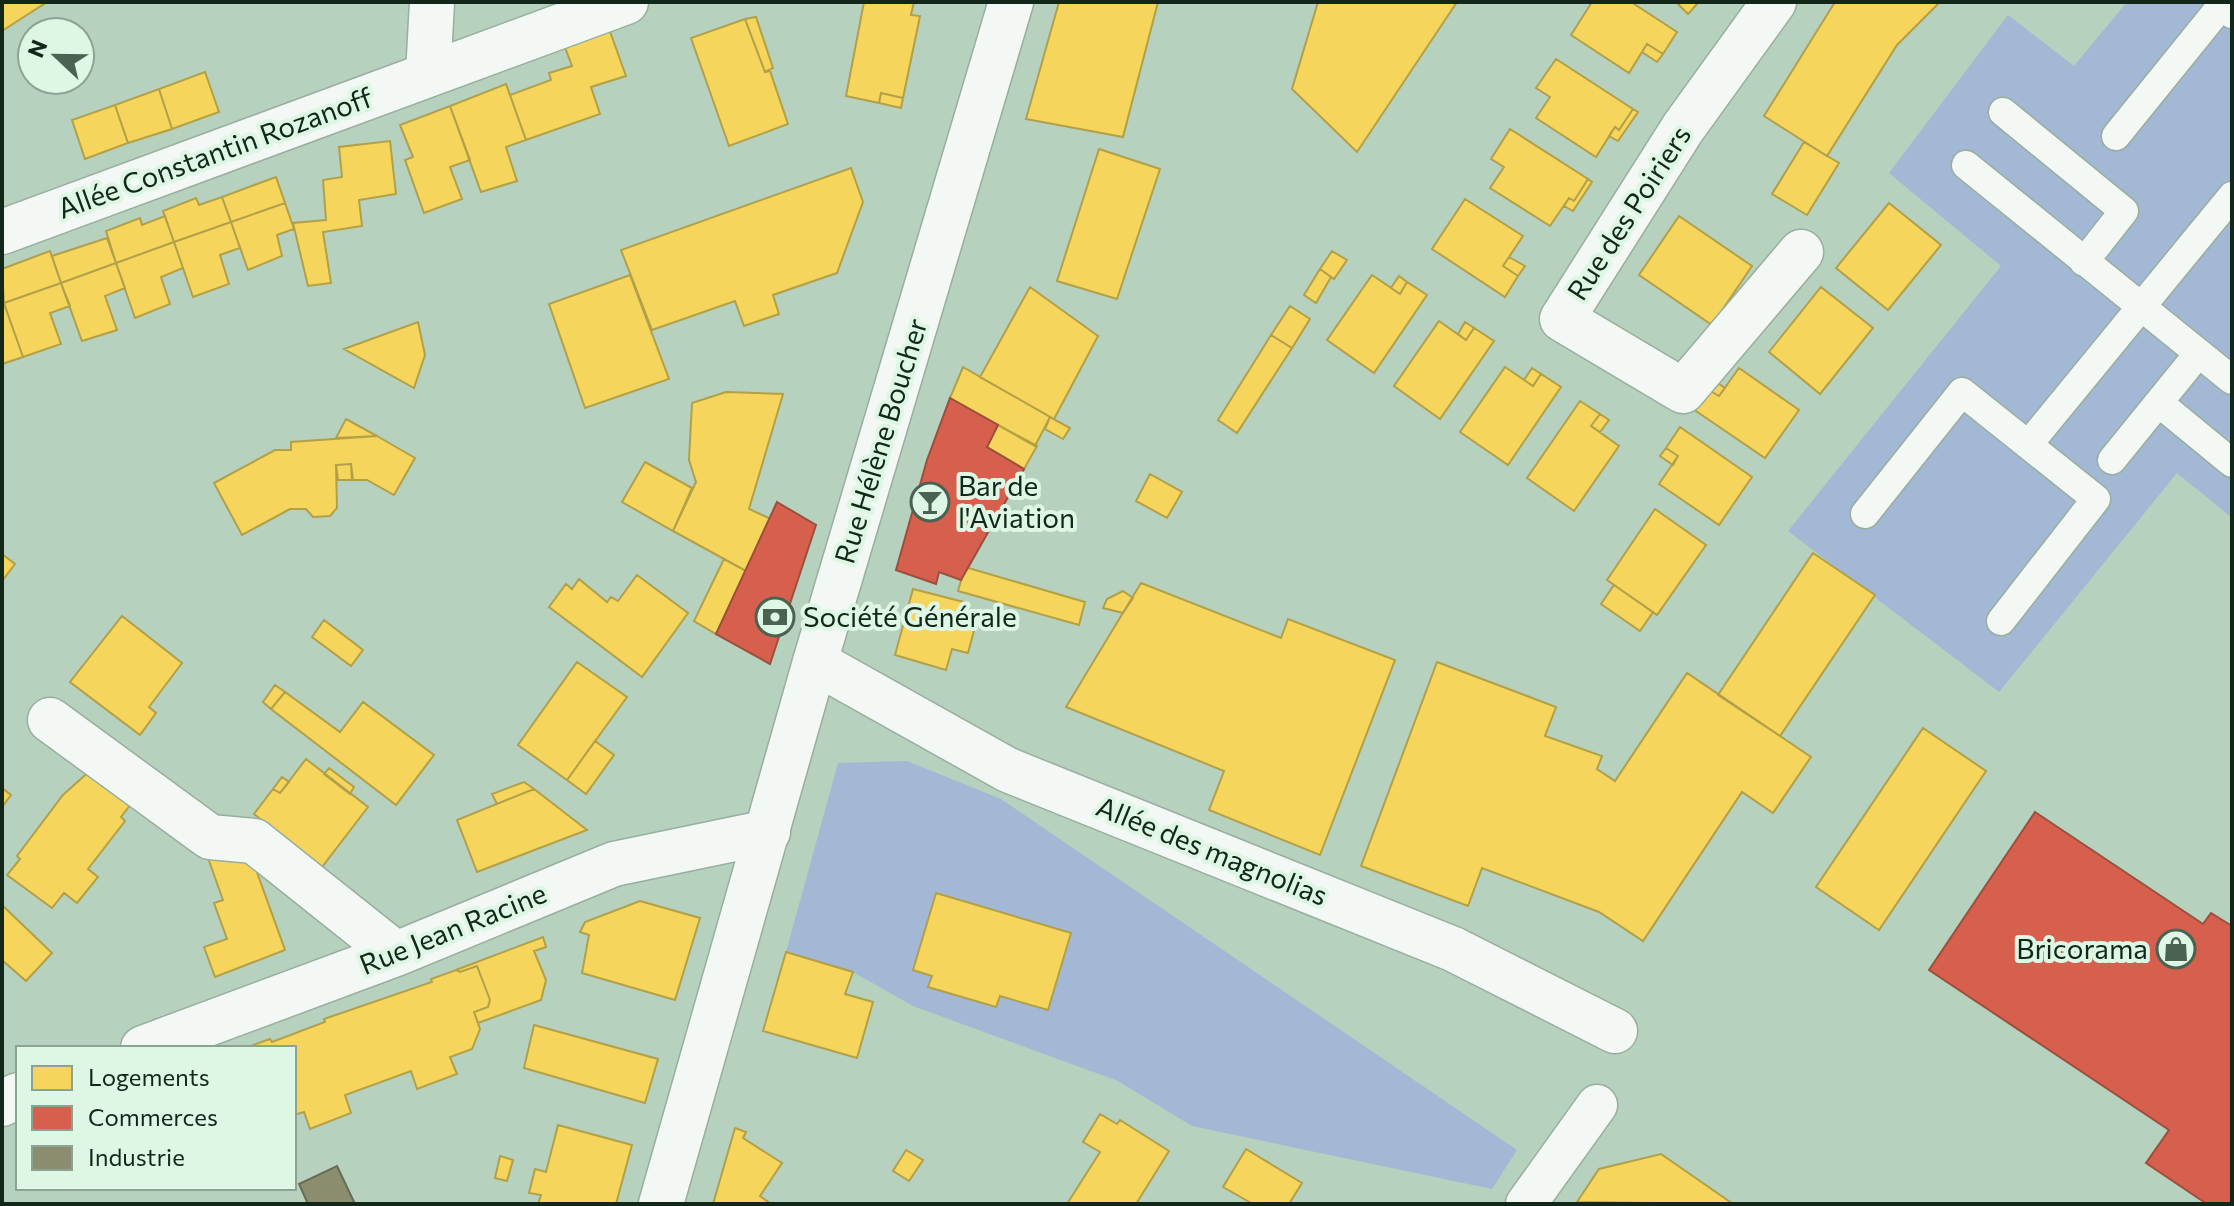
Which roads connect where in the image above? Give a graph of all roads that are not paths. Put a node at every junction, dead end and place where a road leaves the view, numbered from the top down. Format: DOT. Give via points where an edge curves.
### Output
graph roads {
  1 [pos="432,2"];
  2 [pos="626,2"];
  3 [pos="1011,2"];
  4 [pos="1774,2"];
  5 [pos="2232,14"];
  6 [pos="428,75"];
  7 [pos="2003,112"];
  8 [pos="2116,136"];
  9 [pos="1966,165"];
  10 [pos="2232,196"];
  11 [pos="2,232"];
  12 [pos="1801,252"];
  13 [pos="2084,262"];
  14 [pos="2141,308"];
  15 [pos="2198,354"];
  16 [pos="2232,380"];
  17 [pos="2159,403"];
  18 [pos="2028,445"];
  19 [pos="2112,460"];
  20 [pos="2232,463"];
  21 [pos="1865,514"];
  22 [pos="2001,621"];
  23 [pos="815,662"];
  24 [pos="50,720"];
  25 [pos="768,832"];
  26 [pos="396,954"];
  27 [pos="1615,1031"];
  28 [pos="148,1046"];
  29 [pos="1597,1105"];
  30 [pos="661,1204"];
  31 [pos="1526,1204"];
  1 -- 6 [label="street"];
  2 -- 6 [label="street, Allée Constantin Rozanoff"];
  3 -- 23 [label="street, Rue Hélène Boucher"];
  4 -- 12 [label="street, Rue des Poiriers" via="1683,128 1562,319 1683,391"];
  5 -- 8 [label="lane" via="2222,5"];
  6 -- 11 [label="street, Allée Constantin Rozanoff"];
  7 -- 13 [label="lane" via="2124,211"];
  9 -- 13 [label="lane"];
  10 -- 14 [label="lane"];
  13 -- 14 [label="lane"];
  14 -- 15 [label="lane"];
  14 -- 18 [label="lane"];
  15 -- 16 [label="lane"];
  15 -- 17 [label="lane"];
  17 -- 19 [label="lane"];
  17 -- 20 [label="lane"];
  18 -- 21 [label="lane" via="1962,392"];
  18 -- 22 [label="lane" via="2096,499"];
  23 -- 25 [label="street, Rue Hélène Boucher"];
  23 -- 27 [label="street, Allée des magnolias" via="1008,770 1453,949"];
  24 -- 26 [label="street" via="210,837 254,841"];
  25 -- 26 [label="street, Rue Jean Racine" via="614,864"];
  25 -- 30 [label="street, Rue Hélène Boucher"];
  26 -- 28 [label="street, Rue Jean Racine"];
  29 -- 31 [label="street"];
}
